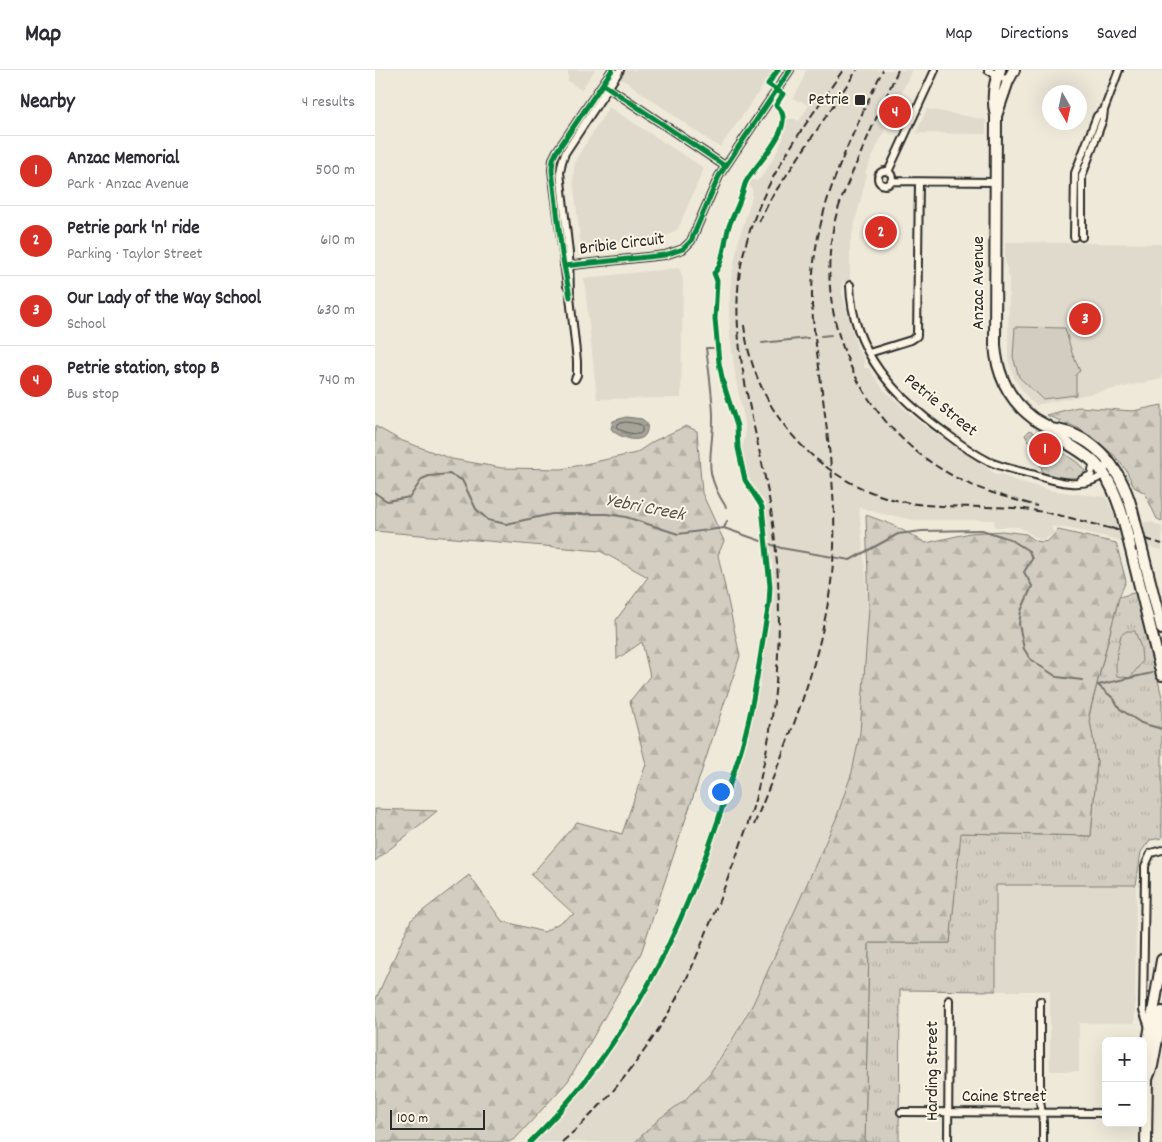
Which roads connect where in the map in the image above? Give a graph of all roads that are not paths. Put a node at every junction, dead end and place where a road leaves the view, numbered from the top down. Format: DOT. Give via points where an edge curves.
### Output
graph roads {
  1 [pos="612,70"];
  2 [pos="621,70"];
  3 [pos="790,70"];
  4 [pos="935,70"];
  5 [pos="987,70"];
  6 [pos="1119,70"];
  7 [pos="1006,74"];
  8 [pos="606,86"];
  9 [pos="1103,110"];
  10 [pos="725,166"];
  11 [pos="888,172"];
  12 [pos="891,181"];
  13 [pos="919,182"];
  14 [pos="996,182"];
  15 [pos="1074,237"];
  16 [pos="1082,237"];
  17 [pos="567,266"];
  18 [pos="850,284"];
  19 [pos="869,353"];
  20 [pos="575,379"];
  21 [pos="1051,429"];
  22 [pos="1107,458"];
  23 [pos="1094,462"];
  24 [pos="1104,474"];
  25 [pos="1075,482"];
  26 [pos="1162,629"];
  27 [pos="1162,675"];
  28 [pos="1162,850"];
  29 [pos="1162,960"];
  30 [pos="949,1000"];
  31 [pos="1040,1001"];
  32 [pos="1162,1012"];
  33 [pos="1150,1028"];
  34 [pos="1147,1046"];
  35 [pos="1147,1080"];
  36 [pos="901,1112"];
  37 [pos="948,1112"];
  38 [pos="1042,1112"];
  39 [pos="1102,1113"];
  40 [pos="1145,1127"];
  41 [pos="948,1142"];
  42 [pos="1043,1142"];
  43 [pos="1146,1142"];
  1 -- 8 [label="street"];
  2 -- 8 [label="street"];
  3 -- 10 [label="street, Bribie Circuit"];
  4 -- 11 [label="street"];
  5 -- 7 [label="street"];
  6 -- 9 [label="street"];
  7 -- 14 [label="highway, Anzac Avenue" via="996,116"];
  8 -- 10 [label="street"];
  8 -- 17 [label="street" via="561,162"];
  9 -- 15 [label="street" via="1097,116 1075,173"];
  9 -- 16 [label="street" via="1103,119 1082,176"];
  10 -- 17 [label="street, Bribie Circuit" via="691,241 683,249 665,255"];
  11 -- 12 [label="street"];
  11 -- 12 [label="street" via="882,171 877,179 884,185"];
  12 -- 13 [label="street"];
  13 -- 14 [label="street"];
  13 -- 19 [label="street" via="917,336"];
  14 -- 21 [label="highway, Anzac Avenue" via="995,345 998,367 1017,403"];
  17 -- 20 [label="street" via="577,361"];
  18 -- 19 [label="street, Petrie Street" via="853,309"];
  19 -- 25 [label="street, Petrie Street" via="883,377 903,399 975,454 1003,466 1060,482"];
  21 -- 22 [label="highway, Anzac Avenue" via="1075,436"];
  21 -- 23 [label="highway, Anzac Avenue"];
  22 -- 24 [label="street"];
  22 -- 26 [label="highway, Anzac Avenue, bridge" via="1127,490"];
  23 -- 24 [label="highway, Anzac Avenue"];
  23 -- 25 [label="street" via="1091,475"];
  24 -- 25 [label="street, Petrie Street" via="1093,481"];
  24 -- 27 [label="highway, Anzac Avenue, bridge" via="1123,518"];
  28 -- 33 [label="street" via="1151,854 1145,866 1143,1010"];
  29 -- 33 [label="highway"];
  30 -- 37 [label="street, Harding Street"];
  31 -- 38 [label="street"];
  32 -- 35 [label="highway"];
  33 -- 34 [label="highway"];
  36 -- 37 [label="street, Caine Street"];
  37 -- 38 [label="street, Caine Street"];
  37 -- 41 [label="street, Harding Street"];
  38 -- 39 [label="street, Caine Street"];
  38 -- 42 [label="street"];
  40 -- 43 [label="highway"];
}
